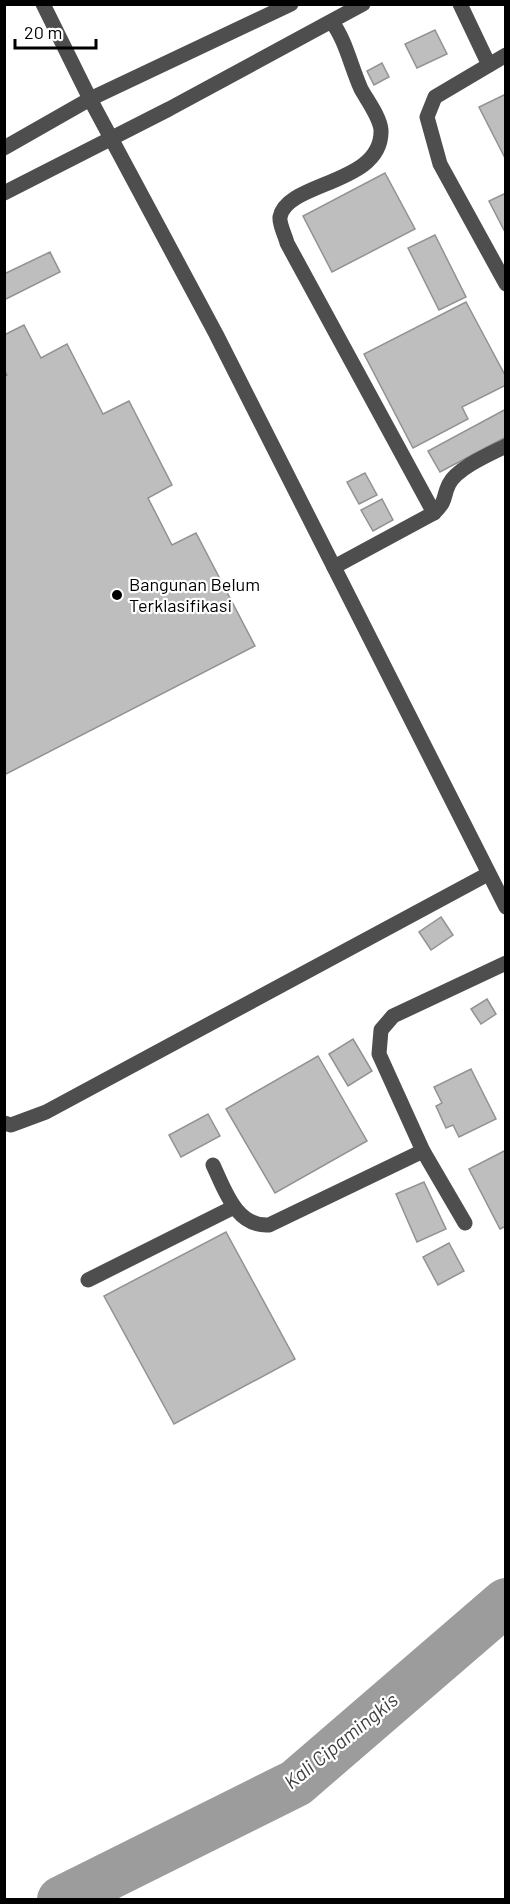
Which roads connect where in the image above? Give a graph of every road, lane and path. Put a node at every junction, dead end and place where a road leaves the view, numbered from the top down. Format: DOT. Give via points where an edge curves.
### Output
graph roads {
  1 [pos="43,4"];
  2 [pos="291,4"];
  3 [pos="363,4"];
  4 [pos="460,4"];
  5 [pos="332,22"];
  6 [pos="506,56"];
  7 [pos="489,65"];
  8 [pos="90,99"];
  9 [pos="111,139"];
  10 [pos="4,148"];
  11 [pos="4,193"];
  12 [pos="506,284"];
  13 [pos="506,446"];
  14 [pos="434,513"];
  15 [pos="334,567"];
  16 [pos="488,874"];
  17 [pos="506,907"];
  18 [pos="506,963"];
  19 [pos="4,1123"];
  20 [pos="423,1151"];
  21 [pos="213,1166"];
  22 [pos="234,1208"];
  23 [pos="465,1223"];
  24 [pos="88,1280"];
  1 -- 8 [label="lane"];
  2 -- 8 [label="lane"];
  3 -- 5 [label="lane"];
  4 -- 7 [label="lane"];
  5 -- 9 [label="lane"];
  5 -- 14 [label="lane" via="381,128 378,150 368,164 313,189 283,208 280,219 287,243"];
  6 -- 7 [label="lane"];
  7 -- 12 [label="lane" via="435,97 426,117 440,164"];
  8 -- 9 [label="lane"];
  8 -- 10 [label="lane"];
  9 -- 11 [label="lane"];
  9 -- 15 [label="lane" via="216,334"];
  13 -- 14 [label="lane" via="469,465 449,482 444,503"];
  14 -- 15 [label="lane"];
  15 -- 16 [label="lane"];
  16 -- 17 [label="lane"];
  16 -- 19 [label="lane" via="46,1112 11,1125"];
  18 -- 20 [label="lane" via="393,1016 381,1030 379,1054"];
  20 -- 22 [label="lane" via="269,1225 258,1226"];
  20 -- 23 [label="lane"];
  21 -- 22 [label="lane"];
  22 -- 24 [label="lane"];
}
